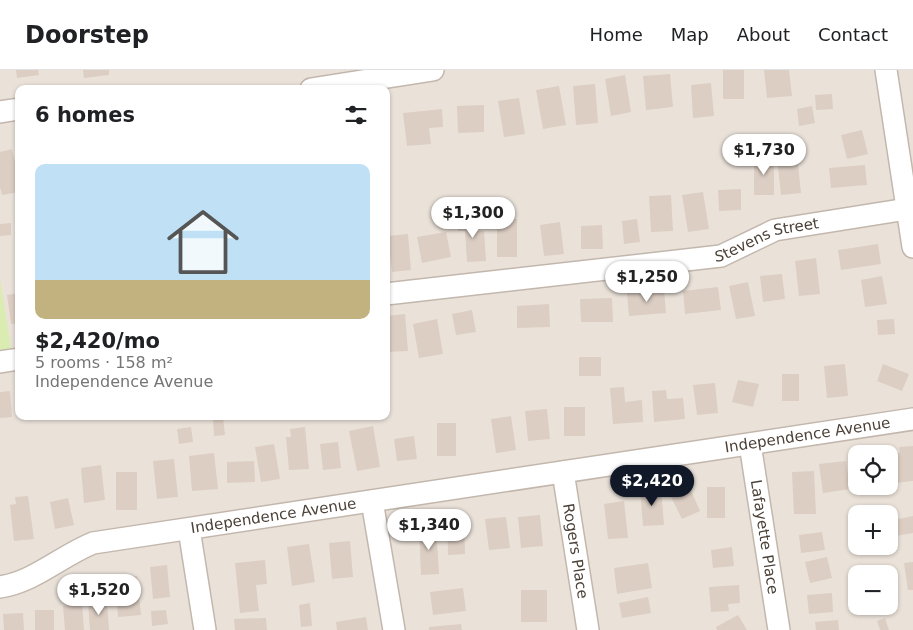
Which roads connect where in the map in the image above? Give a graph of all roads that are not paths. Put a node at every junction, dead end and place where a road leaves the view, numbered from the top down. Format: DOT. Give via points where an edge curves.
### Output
graph roads {
  1 [pos="434,70"];
  2 [pos="886,70"];
  3 [pos="389,73"];
  4 [pos="331,85"];
  5 [pos="15,110"];
  6 [pos="0,112"];
  7 [pos="907,209"];
  8 [pos="913,247"];
  9 [pos="390,294"];
  10 [pos="15,360"];
  11 [pos="0,362"];
  12 [pos="913,419"];
  13 [pos="750,444"];
  14 [pos="563,472"];
  15 [pos="372,501"];
  16 [pos="189,529"];
  17 [pos="0,587"];
  18 [pos="205,630"];
  19 [pos="394,630"];
  20 [pos="588,630"];
  21 [pos="779,630"];
  1 -- 3 [label="street"];
  2 -- 7 [label="street"];
  3 -- 4 [label="street"];
  5 -- 6 [label="street"];
  7 -- 8 [label="street"];
  7 -- 9 [label="street, Stevens Street" via="776,230 721,256"];
  10 -- 11 [label="street"];
  12 -- 13 [label="street, Independence Avenue"];
  13 -- 14 [label="street, Independence Avenue"];
  13 -- 21 [label="street, Lafayette Place"];
  14 -- 15 [label="street, Independence Avenue"];
  14 -- 20 [label="street, Rogers Place"];
  15 -- 16 [label="street, Independence Avenue"];
  15 -- 19 [label="street"];
  16 -- 17 [label="street, Independence Avenue" via="93,543 32,576"];
  16 -- 18 [label="street"];
}
